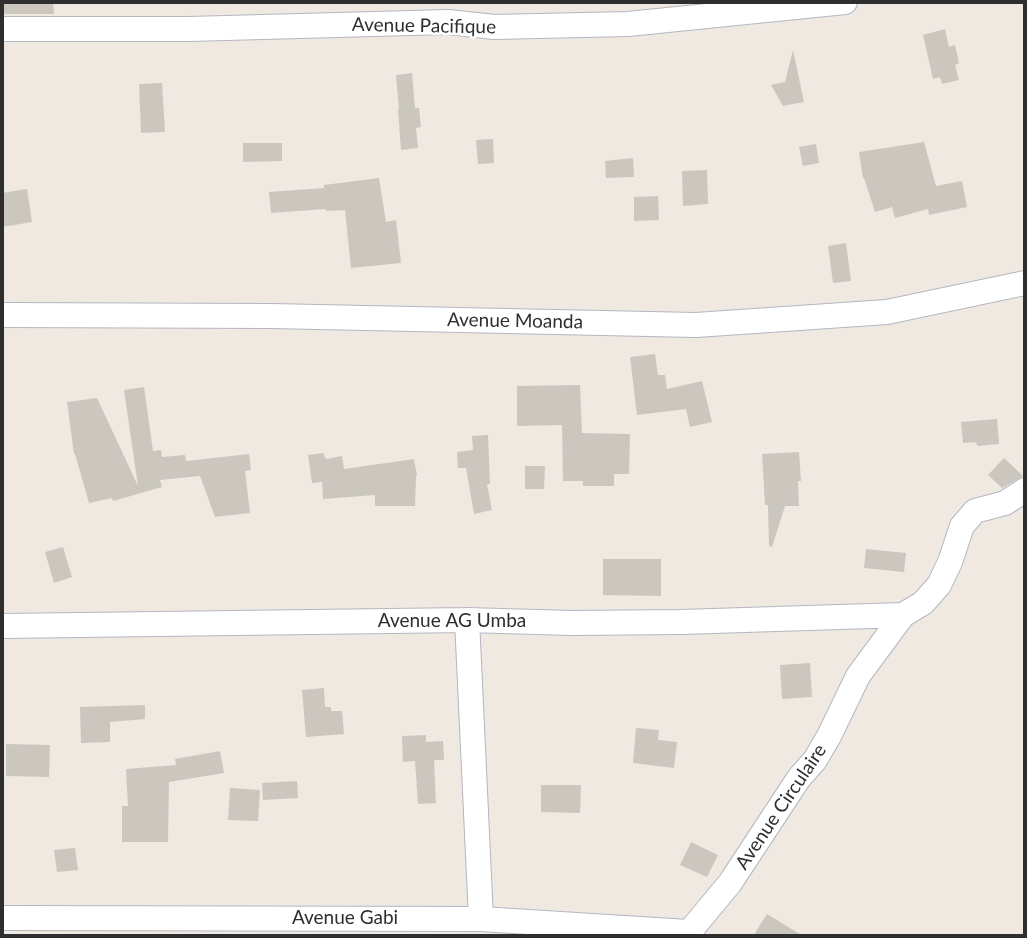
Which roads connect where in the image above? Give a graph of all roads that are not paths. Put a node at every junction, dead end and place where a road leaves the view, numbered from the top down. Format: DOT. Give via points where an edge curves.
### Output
graph roads {
  1 [pos="845,2"];
  2 [pos="447,12"];
  3 [pos="2,29"];
  4 [pos="1025,283"];
  5 [pos="2,315"];
  6 [pos="1025,490"];
  7 [pos="903,615"];
  8 [pos="467,620"];
  9 [pos="2,626"];
  10 [pos="2,918"];
  11 [pos="481,919"];
  12 [pos="687,934"];
  1 -- 2 [label="street, Avenue Pacifique" via="628,24 494,27"];
  2 -- 3 [label="street, Avenue Pacifique" via="189,29"];
  4 -- 5 [label="street, Avenue Moanda" via="887,312 696,325"];
  6 -- 7 [label="street, Avenue Circulaire" via="1005,503 975,511 962,526 939,585 923,603"];
  7 -- 8 [label="street, Avenue AG Umba" via="668,622"];
  7 -- 12 [label="street, Avenue Circulaire" via="858,676 816,760 799,778 730,883"];
  8 -- 9 [label="street, Avenue AG Umba"];
  8 -- 11 [label="street"];
  10 -- 11 [label="street, Avenue Gabi"];
  11 -- 12 [label="street, Avenue Gabi"];
}
